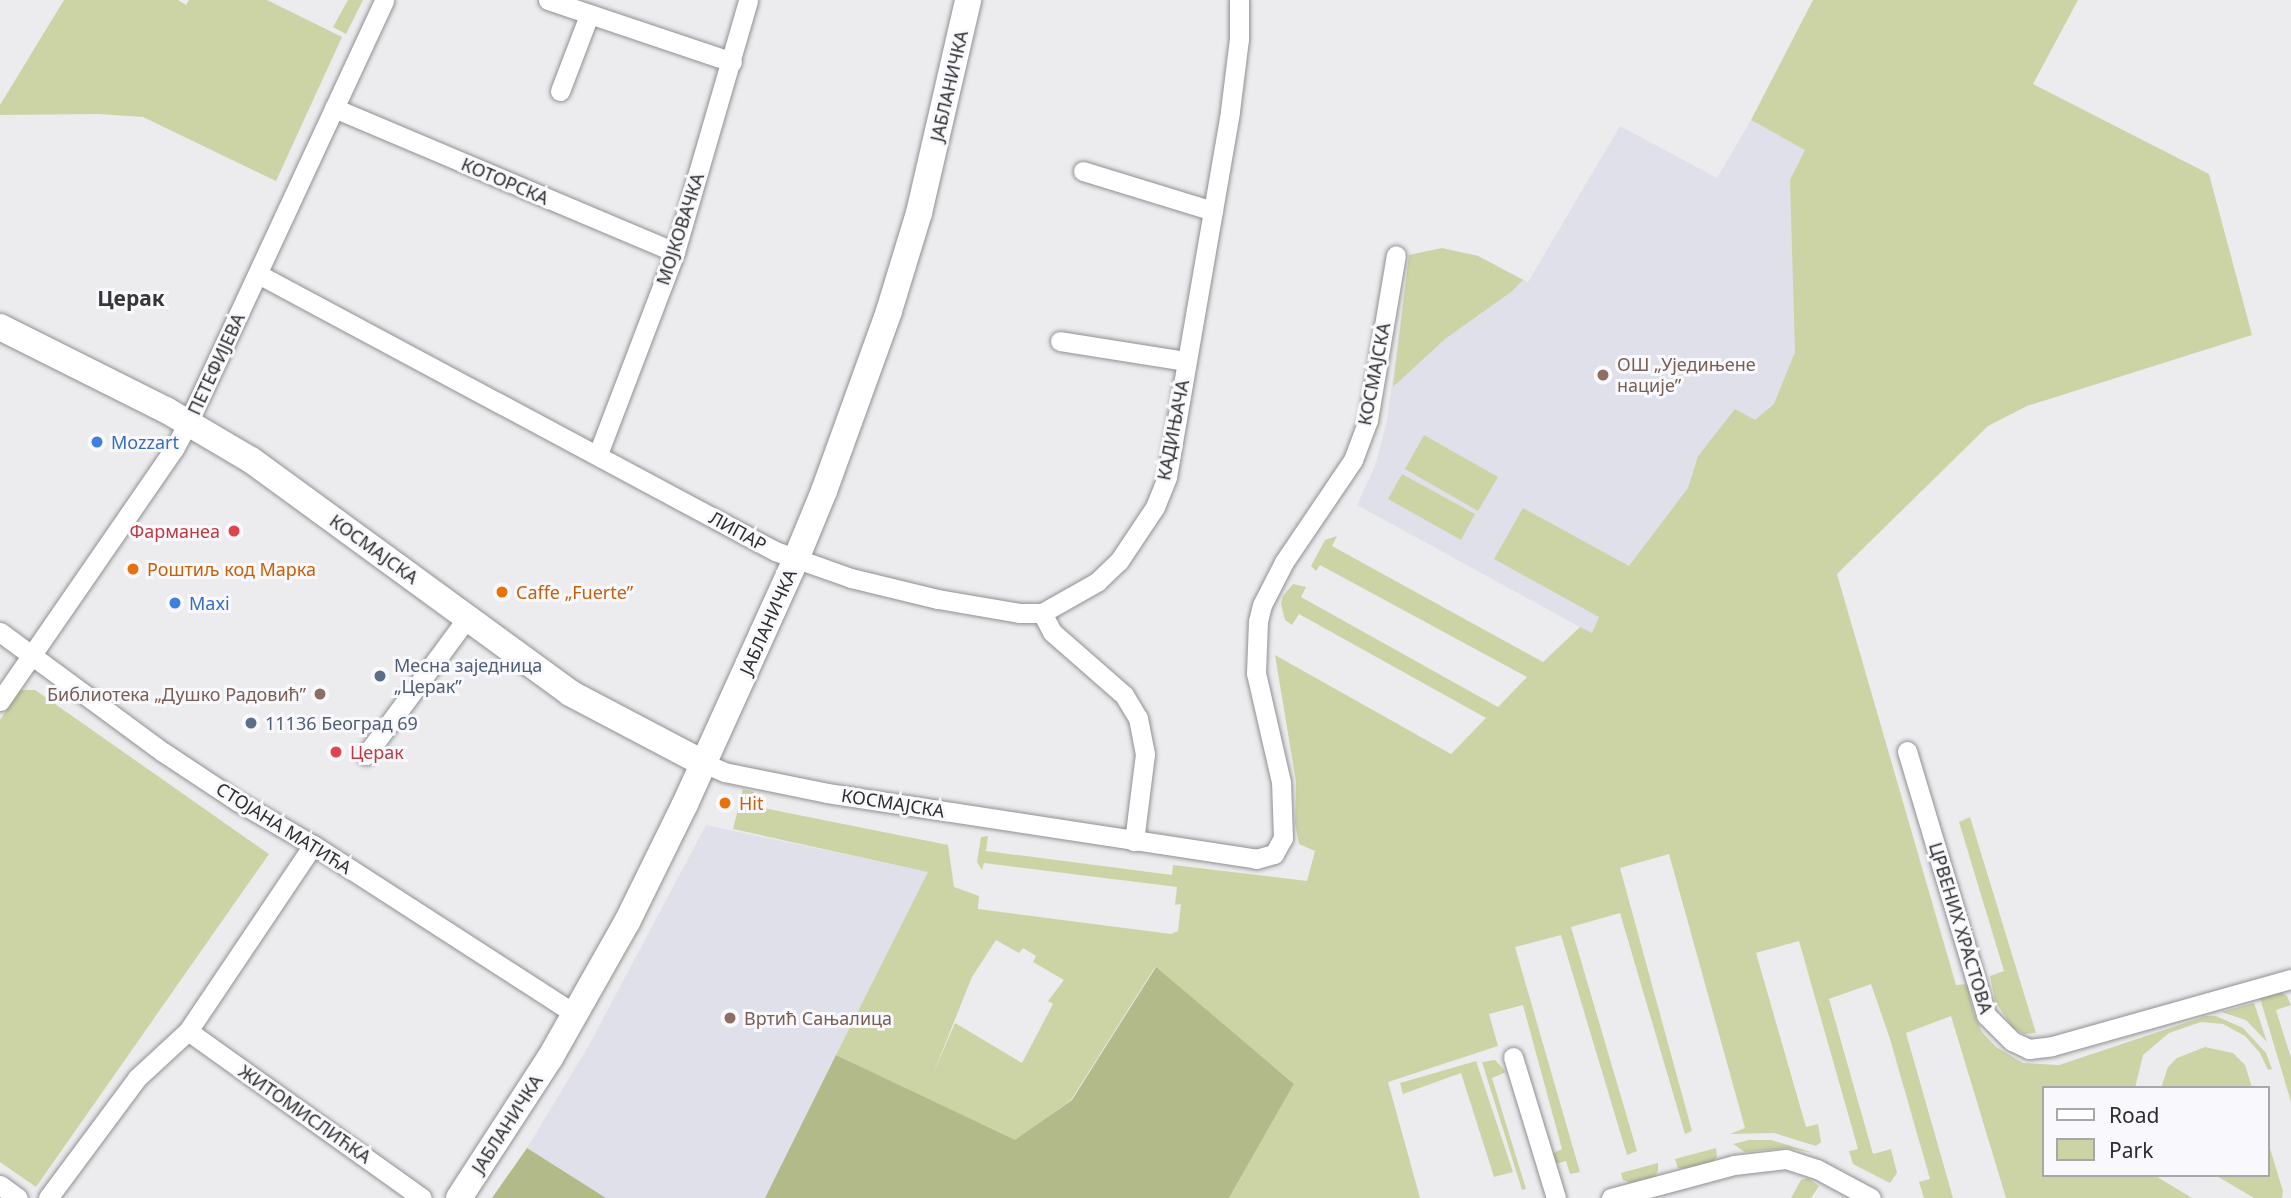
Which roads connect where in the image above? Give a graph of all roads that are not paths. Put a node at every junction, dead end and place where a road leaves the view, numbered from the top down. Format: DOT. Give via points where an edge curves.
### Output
graph roads {
  1 [pos="384,0"];
  2 [pos="548,0"];
  3 [pos="748,0"];
  4 [pos="968,0"];
  5 [pos="1239,0"];
  6 [pos="589,15"];
  7 [pos="732,62"];
  8 [pos="560,91"];
  9 [pos="334,108"];
  10 [pos="1083,171"];
  11 [pos="1213,211"];
  12 [pos="675,252"];
  13 [pos="1396,255"];
  14 [pos="258,274"];
  15 [pos="0,327"];
  16 [pos="1060,341"];
  17 [pos="1186,361"];
  18 [pos="188,423"];
  19 [pos="598,454"];
  20 [pos="796,559"];
  21 [pos="1042,613"];
  22 [pos="467,618"];
  23 [pos="0,632"];
  24 [pos="33,655"];
  25 [pos="0,701"];
  26 [pos="1907,751"];
  27 [pos="366,755"];
  28 [pos="701,762"];
  29 [pos="1134,841"];
  30 [pos="313,845"];
  31 [pos="2291,979"];
  32 [pos="575,1014"];
  33 [pos="188,1031"];
  34 [pos="1513,1057"];
  35 [pos="0,1185"];
  36 [pos="18,1198"];
  37 [pos="48,1198"];
  38 [pos="422,1198"];
  39 [pos="458,1198"];
  40 [pos="1556,1198"];
  41 [pos="1611,1198"];
  42 [pos="1871,1198"];
  1 -- 9 [label="street, ПЕТЕФИЈЕВА"];
  2 -- 6 [label="street"];
  3 -- 7 [label="street, МОЈКОВАЧКА"];
  4 -- 20 [label="street, ЈАБЛАНИЧКА" via="919,214 889,311"];
  5 -- 11 [label="street, КАДИЊАЧА" via="1239,39"];
  6 -- 7 [label="street"];
  6 -- 8 [label="street"];
  7 -- 12 [label="street, МОЈКОВАЧКА"];
  9 -- 12 [label="street, КОТОРСКА"];
  9 -- 14 [label="street, ПЕТЕФИЈЕВА"];
  10 -- 11 [label="street"];
  11 -- 17 [label="street, КАДИЊАЧА"];
  12 -- 19 [label="street, МОЈКОВАЧКА"];
  13 -- 29 [label="street, КОСМАЈСКА" via="1368,419 1357,450 1284,562 1258,621 1256,673 1280,782 1280,847 1275,854 1256,859"];
  14 -- 18 [label="street, ПЕТЕФИЈЕВА"];
  14 -- 19 [label="street, ЛИПАР"];
  15 -- 18 [label="street, КОСМАЈСКА"];
  16 -- 17 [label="street, КАДИЊАЧА"];
  17 -- 21 [label="street, КАДИЊАЧА" via="1174,445 1155,507 1119,561 1097,582"];
  18 -- 22 [label="street, КОСМАЈСКА" via="251,460"];
  18 -- 24 [label="street, ПЕТЕФИЈЕВА"];
  19 -- 20 [label="street, ЛИПАР"];
  20 -- 21 [label="street, ЛИПАР" via="938,599 1019,614"];
  20 -- 28 [label="street, ЈАБЛАНИЧКА"];
  21 -- 29 [label="street" via="1052,632 1124,695 1138,718 1146,754"];
  22 -- 27 [label="street"];
  22 -- 28 [label="street, КОСМАЈСКА" via="570,692"];
  23 -- 24 [label="street, СТОЈАНА МАТИЋА"];
  24 -- 25 [label="street, ПЕТЕФИЈЕВА"];
  24 -- 30 [label="street, СТОЈАНА МАТИЋА" via="163,752 237,802"];
  26 -- 31 [label="street, ЦРВЕНИХ ХРАСТОВА" via="1986,1016 2012,1041 2029,1049 2052,1046"];
  28 -- 29 [label="street, КОСМАЈСКА" via="724,772 827,793"];
  28 -- 32 [label="street, ЈАБЛАНИЧКА" via="657,862"];
  30 -- 32 [label="street, СТОЈАНА МАТИЋА"];
  30 -- 33 [label="street"];
  32 -- 39 [label="street, ЈАБЛАНИЧКА"];
  33 -- 37 [label="street" via="137,1078"];
  33 -- 38 [label="street, ЖИТОМИСЛИЋКА"];
  34 -- 40 [label="street"];
  35 -- 36 [label="street"];
  41 -- 42 [label="street" via="1734,1165 1786,1159 1817,1169"];
}
